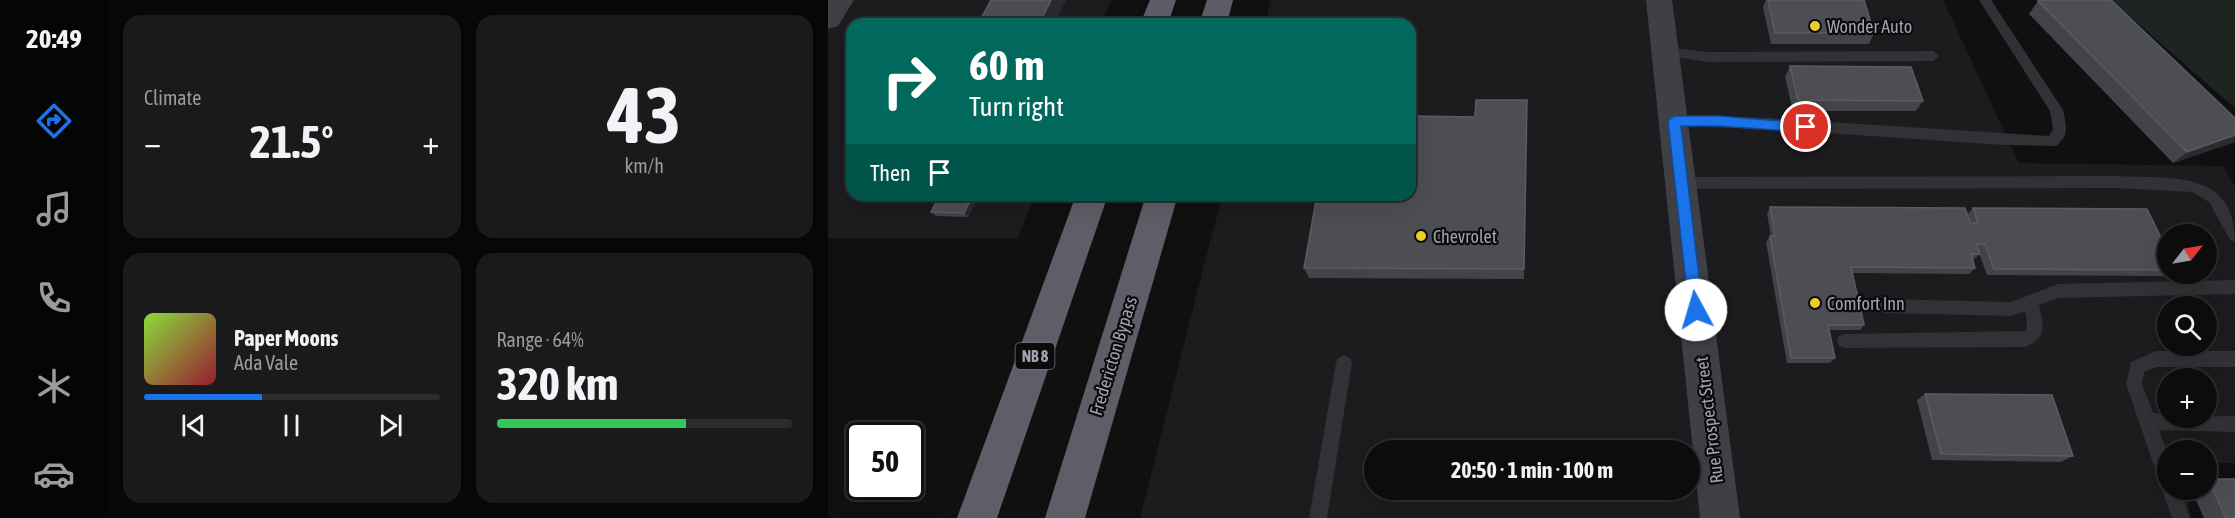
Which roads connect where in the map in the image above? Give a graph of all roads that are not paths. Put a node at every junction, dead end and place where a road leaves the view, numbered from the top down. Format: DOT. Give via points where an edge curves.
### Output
graph roads {
  1 [pos="841,0"];
  2 [pos="1163,0"];
  3 [pos="1220,0"];
  4 [pos="1659,0"];
  5 [pos="1985,0"];
  6 [pos="1157,18"];
  7 [pos="1215,18"];
  8 [pos="828,19"];
  9 [pos="1666,52"];
  10 [pos="1934,56"];
  11 [pos="1674,121"];
  12 [pos="1681,183"];
  13 [pos="1090,201"];
  14 [pos="1160,201"];
  15 [pos="2235,236"];
  16 [pos="2235,287"];
  17 [pos="2030,302"];
  18 [pos="1885,306"];
  19 [pos="1845,341"];
  20 [pos="2235,359"];
  21 [pos="1344,363"];
  22 [pos="2146,421"];
  23 [pos="2235,424"];
  24 [pos="2157,450"];
  25 [pos="2175,500"];
  26 [pos="977,518"];
  27 [pos="1065,518"];
  28 [pos="1318,518"];
  29 [pos="1720,518"];
  30 [pos="2181,518"];
  1 -- 8 [label="main road"];
  2 -- 6 [label="highway"];
  3 -- 7 [label="highway"];
  4 -- 9 [label="main road, Rue Prospect Street"];
  5 -- 11 [label="lane" via="2056,110 2060,129 2058,137 2051,141"];
  9 -- 10 [label="lane" via="1708,57"];
  9 -- 11 [label="main road, Rue Prospect Street"];
  11 -- 12 [label="main road, Rue Prospect Street"];
  12 -- 15 [label="lane" via="2117,182 2194,186 2214,198"];
  12 -- 29 [label="main road, Rue Prospect Street"];
  13 -- 26 [label="highway, NB 8"];
  14 -- 27 [label="highway, Fredericton Bypass"];
  16 -- 17 [label="lane" via="2058,291"];
  17 -- 18 [label="lane" via="2011,309"];
  17 -- 19 [label="lane" via="2036,320 2033,335 2025,340"];
  20 -- 22 [label="lane" via="2156,359 2137,367 2134,384"];
  21 -- 28 [label="lane"];
  22 -- 23 [label="lane"];
  22 -- 24 [label="lane"];
  25 -- 30 [label="lane"];
}
